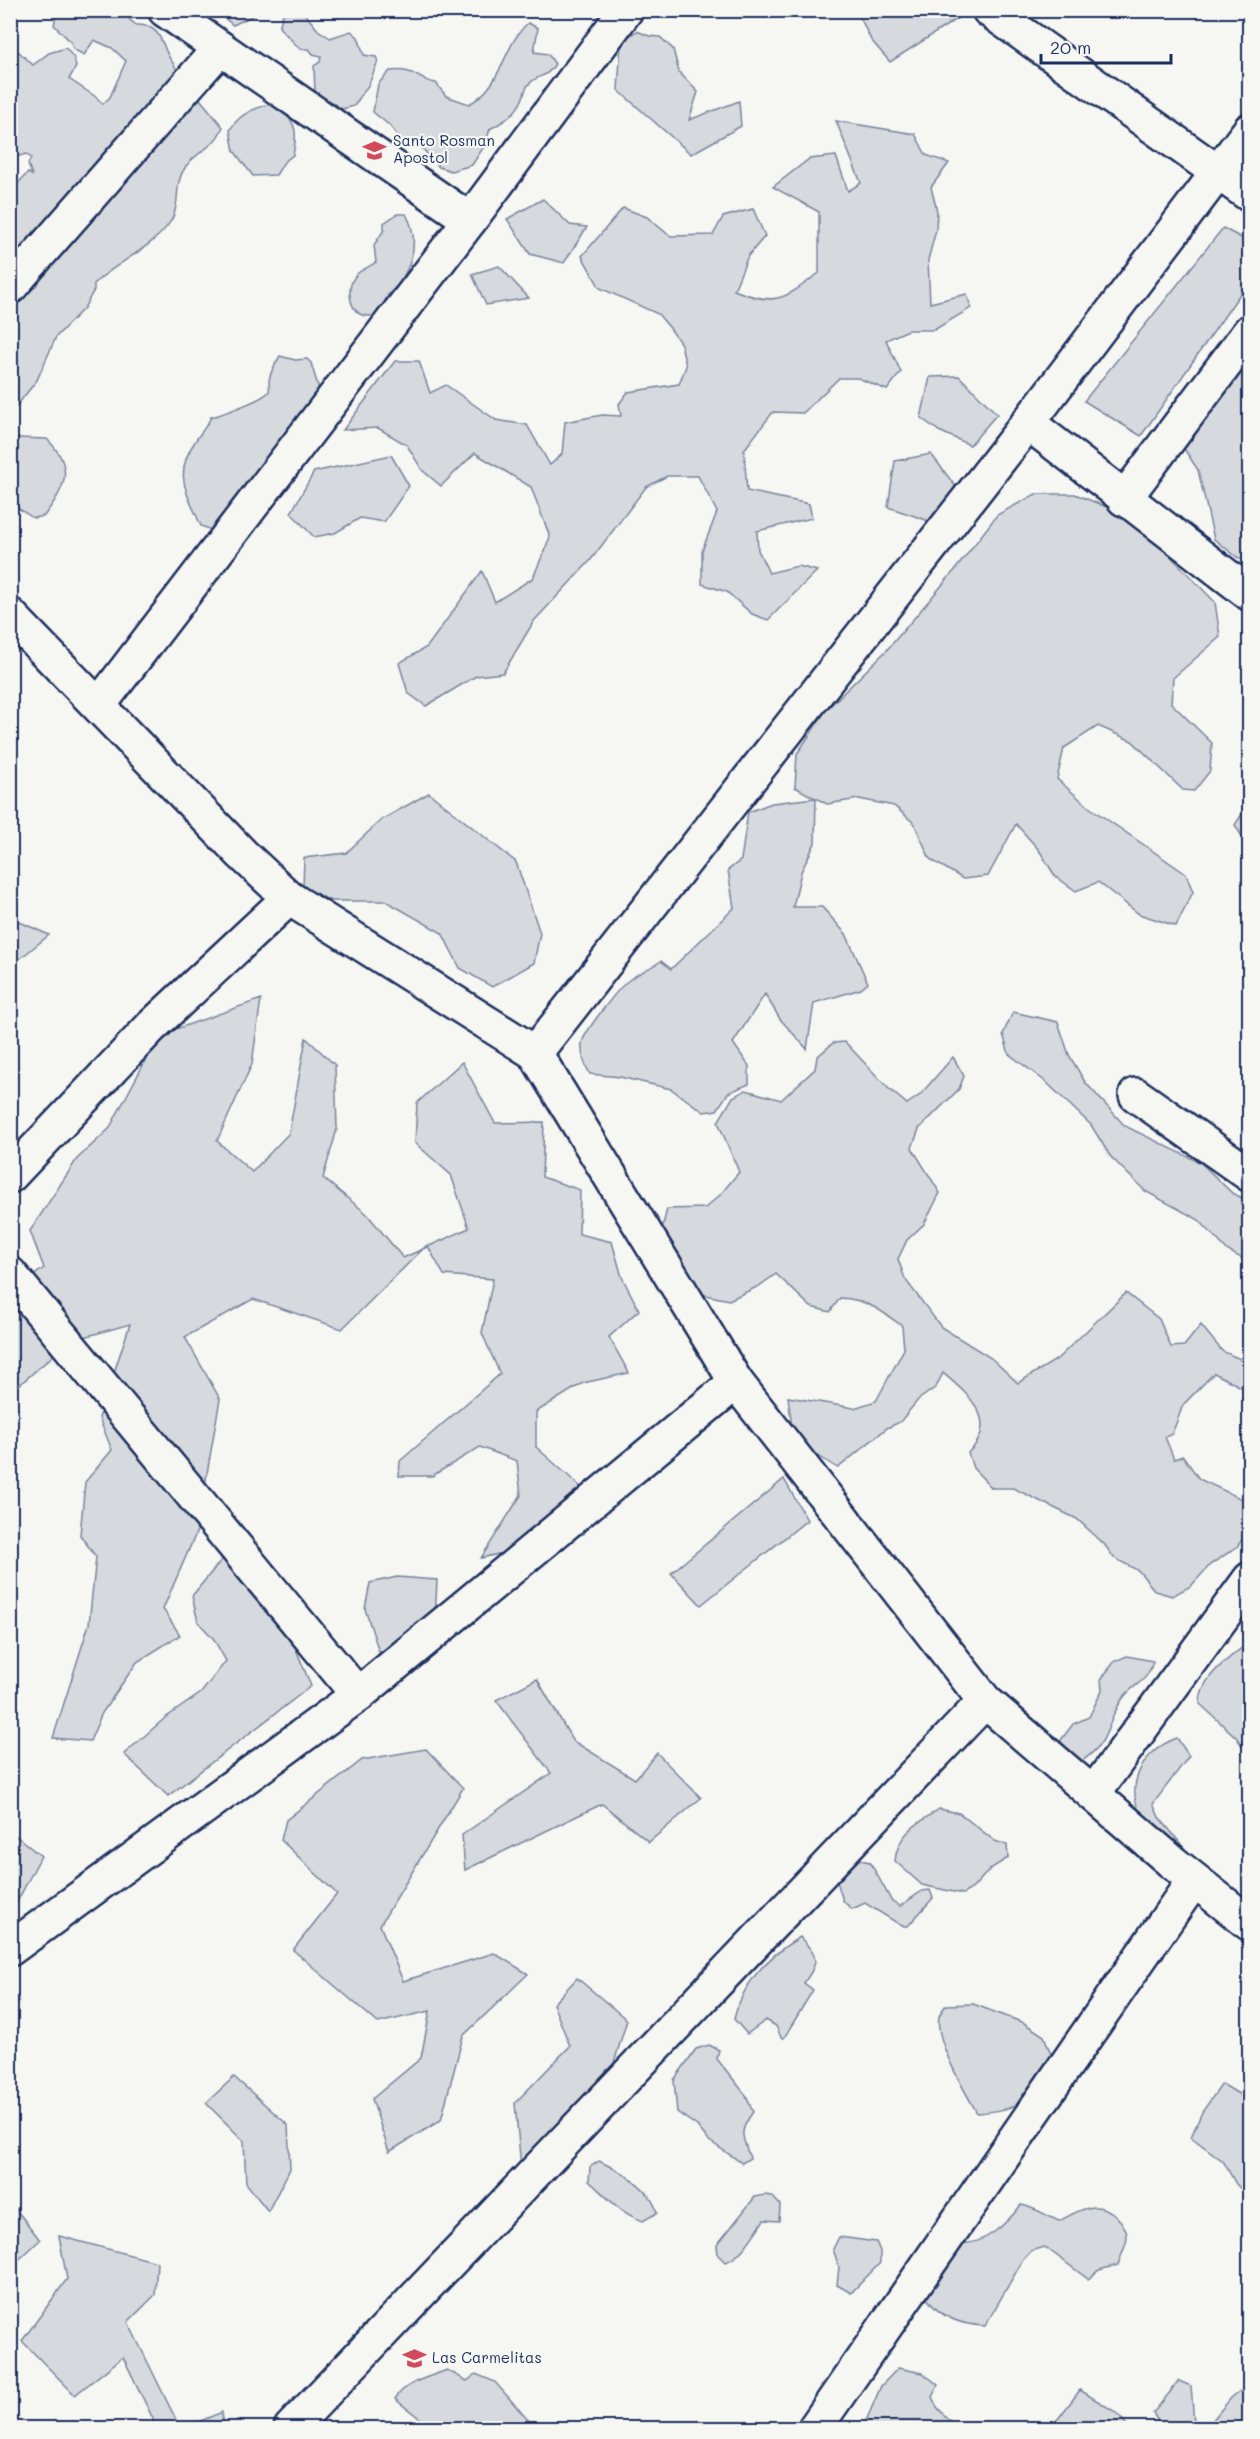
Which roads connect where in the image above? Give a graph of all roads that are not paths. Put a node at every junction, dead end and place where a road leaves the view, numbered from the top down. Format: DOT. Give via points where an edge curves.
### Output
graph roads {
  1 [pos="165,10"];
  2 [pos="626,10"];
  3 [pos="989,10"];
  4 [pos="220,48"];
  5 [pos="1250,130"];
  6 [pos="1218,172"];
  7 [pos="1250,195"];
  8 [pos="470,219"];
  9 [pos="10,287"];
  10 [pos="1250,331"];
  11 [pos="1028,423"];
  12 [pos="1124,499"];
  13 [pos="1250,594"];
  14 [pos="10,615"];
  15 [pos="99,705"];
  16 [pos="289,897"];
  17 [pos="535,1053"];
  18 [pos="1136,1095"];
  19 [pos="1250,1175"];
  20 [pos="10,1176"];
  21 [pos="10,1274"];
  22 [pos="736,1382"];
  23 [pos="1250,1579"];
  24 [pos="358,1695"];
  25 [pos="985,1701"];
  26 [pos="1093,1794"];
  27 [pos="1194,1880"];
  28 [pos="1250,1924"];
  29 [pos="10,1949"];
  30 [pos="291,2428"];
  31 [pos="816,2428"];
  1 -- 4 [label="street"];
  2 -- 8 [label="street"];
  3 -- 6 [label="street"];
  4 -- 8 [label="street"];
  4 -- 9 [label="street"];
  5 -- 6 [label="street"];
  6 -- 7 [label="street"];
  6 -- 11 [label="street"];
  8 -- 15 [label="street"];
  10 -- 12 [label="street"];
  11 -- 12 [label="street"];
  11 -- 17 [label="street"];
  12 -- 13 [label="street"];
  14 -- 15 [label="street"];
  15 -- 16 [label="street" via="242,854"];
  16 -- 17 [label="street"];
  16 -- 20 [label="street" via="151,1027"];
  17 -- 22 [label="street"];
  18 -- 19 [label="street"];
  21 -- 24 [label="street"];
  22 -- 24 [label="street"];
  22 -- 25 [label="street"];
  23 -- 26 [label="street"];
  24 -- 29 [label="street"];
  25 -- 26 [label="street"];
  25 -- 30 [label="street"];
  26 -- 27 [label="street"];
  27 -- 28 [label="street"];
  27 -- 31 [label="street"];
}
